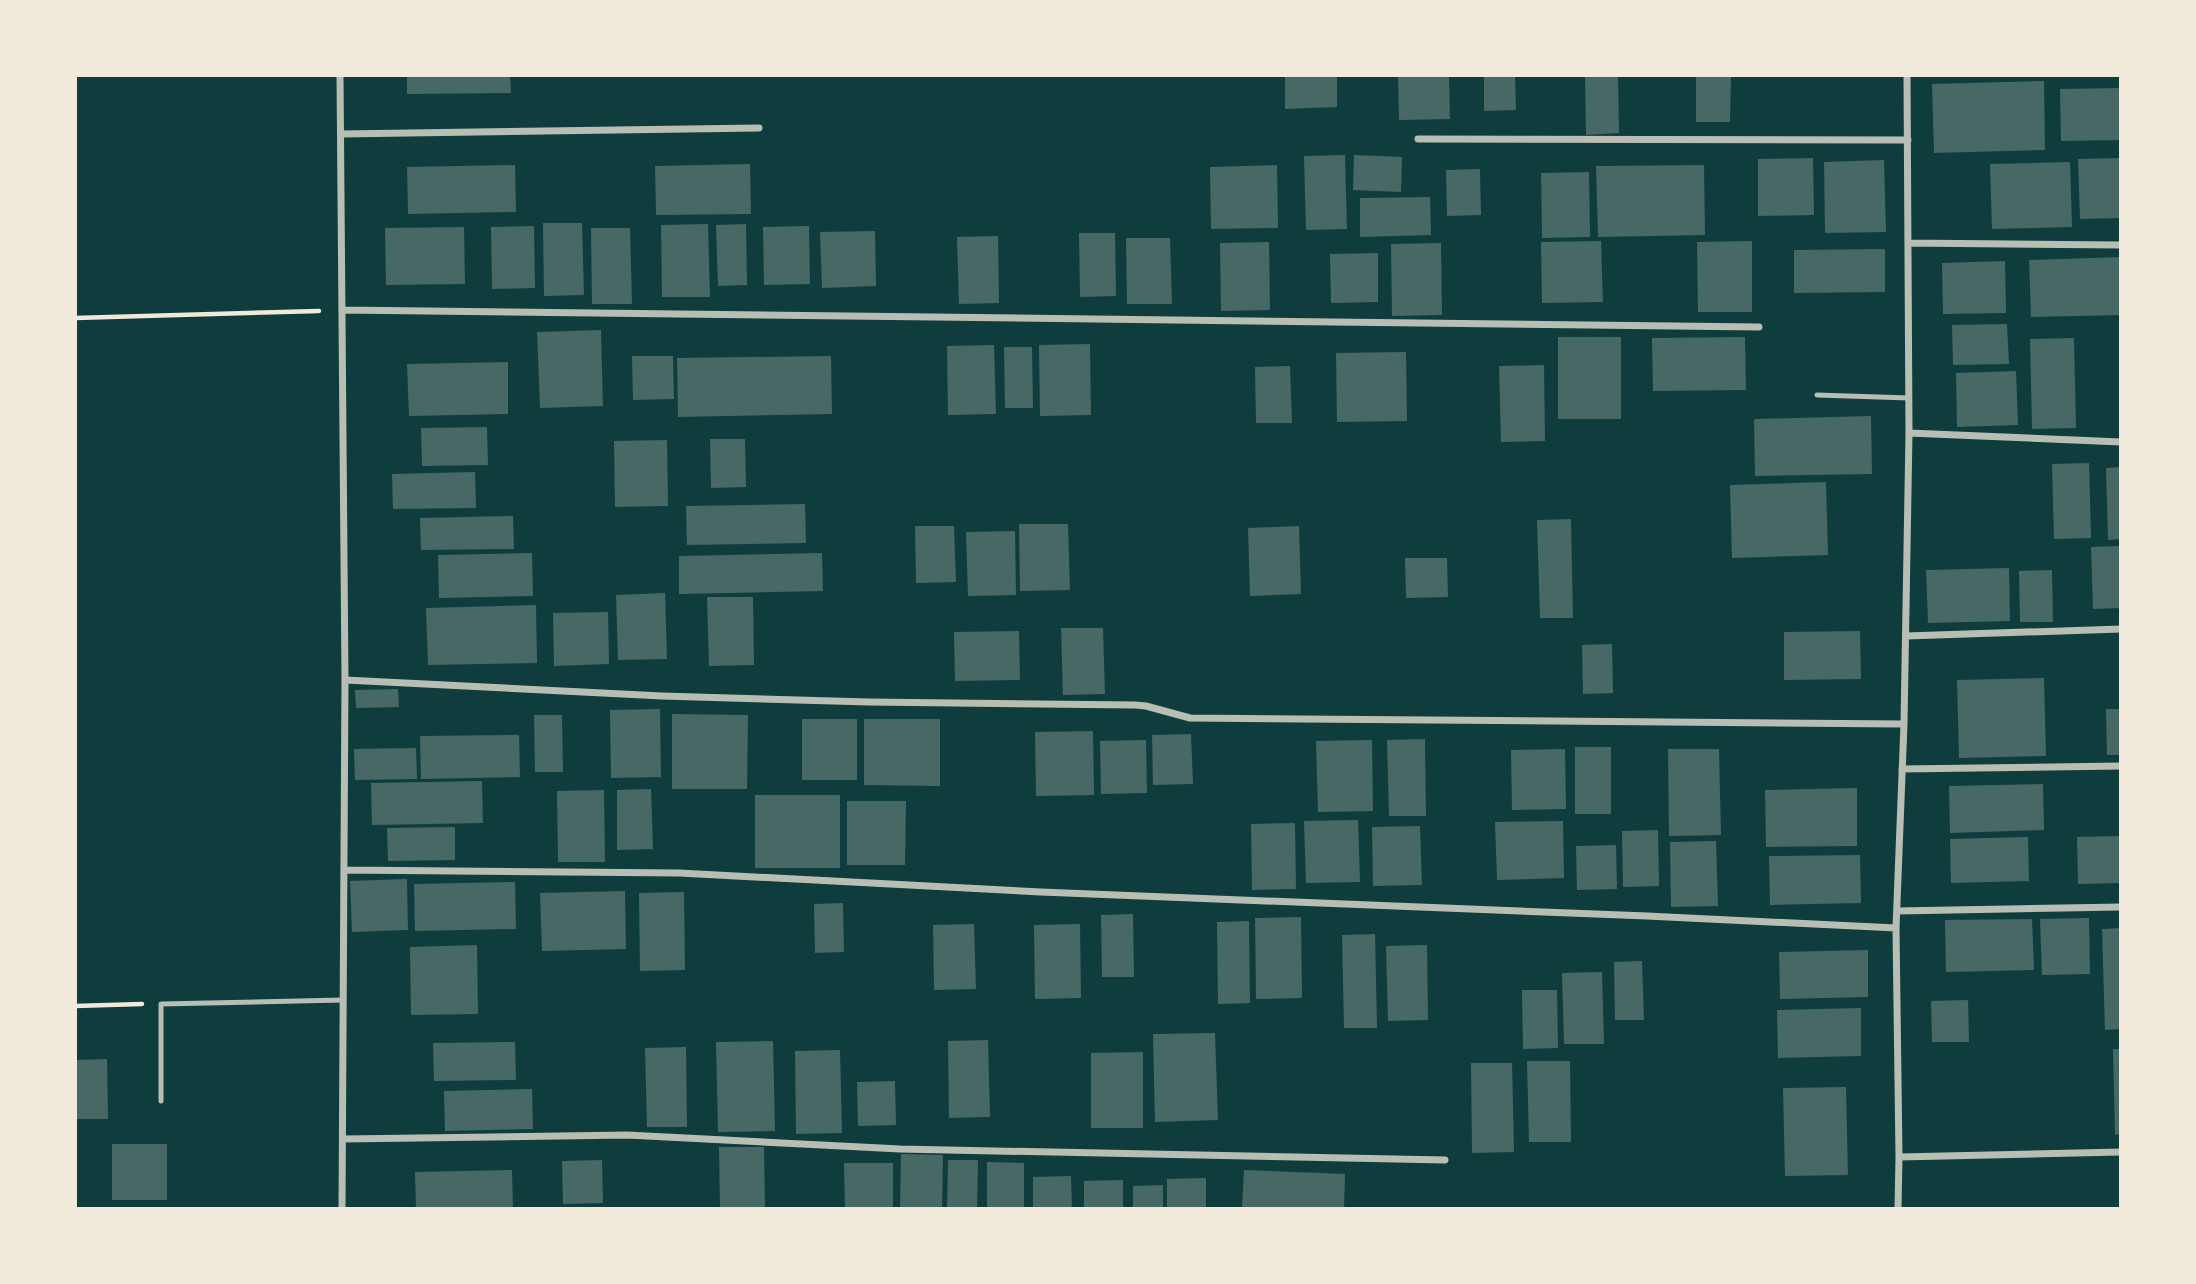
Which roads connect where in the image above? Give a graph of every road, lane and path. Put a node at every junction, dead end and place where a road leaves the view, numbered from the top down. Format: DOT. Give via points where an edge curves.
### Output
graph roads {
  1 [pos="340,75"];
  2 [pos="1907,75"];
  3 [pos="759,128"];
  4 [pos="341,134"];
  5 [pos="1418,139"];
  6 [pos="1908,140"];
  7 [pos="1908,243"];
  8 [pos="2121,245"];
  9 [pos="343,310"];
  10 [pos="75,318"];
  11 [pos="1759,327"];
  12 [pos="1817,395"];
  13 [pos="1909,398"];
  14 [pos="1909,433"];
  15 [pos="2121,442"];
  16 [pos="2121,629"];
  17 [pos="1906,636"];
  18 [pos="345,680"];
  19 [pos="1904,724"];
  20 [pos="2121,766"];
  21 [pos="1902,769"];
  22 [pos="344,870"];
  23 [pos="2121,907"];
  24 [pos="1896,911"];
  25 [pos="1896,928"];
  26 [pos="343,1000"];
  27 [pos="160,1004"];
  28 [pos="75,1006"];
  29 [pos="161,1101"];
  30 [pos="342,1139"];
  31 [pos="2121,1152"];
  32 [pos="1899,1157"];
  33 [pos="1445,1160"];
  34 [pos="342,1209"];
  35 [pos="1898,1209"];
  1 -- 4 [label="street"];
  2 -- 6 [label="street"];
  3 -- 4 [label="street"];
  4 -- 9 [label="street"];
  5 -- 6 [label="street"];
  6 -- 7 [label="street"];
  7 -- 8 [label="street"];
  7 -- 13 [label="street"];
  9 -- 10 [label="path"];
  9 -- 11 [label="street"];
  9 -- 18 [label="street"];
  12 -- 13 [label="lane"];
  13 -- 14 [label="street"];
  14 -- 15 [label="street"];
  14 -- 17 [label="street"];
  16 -- 17 [label="street"];
  17 -- 19 [label="street"];
  18 -- 19 [label="street" via="662,696 1135,705 1190,718"];
  18 -- 22 [label="street"];
  19 -- 21 [label="street"];
  20 -- 21 [label="street"];
  21 -- 24 [label="street"];
  22 -- 25 [label="street" via="679,873"];
  22 -- 26 [label="street"];
  23 -- 24 [label="street"];
  24 -- 25 [label="street"];
  25 -- 32 [label="street"];
  26 -- 27 [label="lane"];
  26 -- 30 [label="street"];
  27 -- 28 [label="path"];
  27 -- 29 [label="lane"];
  30 -- 33 [label="street" via="627,1135 900,1149"];
  30 -- 34 [label="street"];
  31 -- 32 [label="street"];
  32 -- 35 [label="street"];
}
